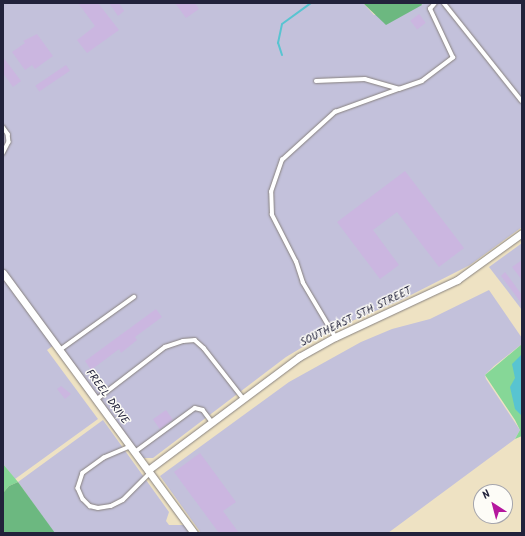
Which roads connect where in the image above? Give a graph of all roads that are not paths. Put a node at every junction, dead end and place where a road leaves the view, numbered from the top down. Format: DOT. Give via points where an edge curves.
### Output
graph roads {
  1 [pos="435,3"];
  2 [pos="444,3"];
  3 [pos="316,81"];
  4 [pos="399,89"];
  5 [pos="522,101"];
  6 [pos="3,127"];
  7 [pos="3,154"];
  8 [pos="522,234"];
  9 [pos="3,273"];
  10 [pos="134,297"];
  11 [pos="335,337"];
  12 [pos="60,350"];
  13 [pos="243,398"];
  14 [pos="96,400"];
  15 [pos="212,422"];
  16 [pos="132,449"];
  17 [pos="149,472"];
  18 [pos="194,533"];
  1 -- 4 [label="lane" via="430,9 453,58 422,81"];
  2 -- 5 [label="lane"];
  3 -- 4 [label="lane" via="365,79"];
  4 -- 11 [label="lane" via="335,112 282,160 271,192 272,215 296,262 303,283"];
  6 -- 7 [label="lane" via="8,134 9,142"];
  8 -- 11 [label="street, SOUTHEAST 5TH STREET" via="457,280"];
  9 -- 12 [label="street, FREEL DRIVE"];
  10 -- 12 [label="lane"];
  11 -- 13 [label="street, SOUTHEAST 5TH STREET" via="299,357"];
  12 -- 14 [label="street, FREEL DRIVE"];
  13 -- 14 [label="lane" via="204,348 195,340 183,340 165,347"];
  13 -- 15 [label="street, SOUTHEAST 5TH STREET"];
  14 -- 16 [label="street, FREEL DRIVE"];
  15 -- 16 [label="lane" via="203,410 195,408"];
  15 -- 17 [label="street, SOUTHEAST 5TH STREET"];
  16 -- 17 [label="street, FREEL DRIVE"];
  16 -- 17 [label="lane" via="104,458 83,473 78,488 83,499 90,506 111,506 124,500"];
  17 -- 18 [label="street, FREEL DRIVE"];
}
